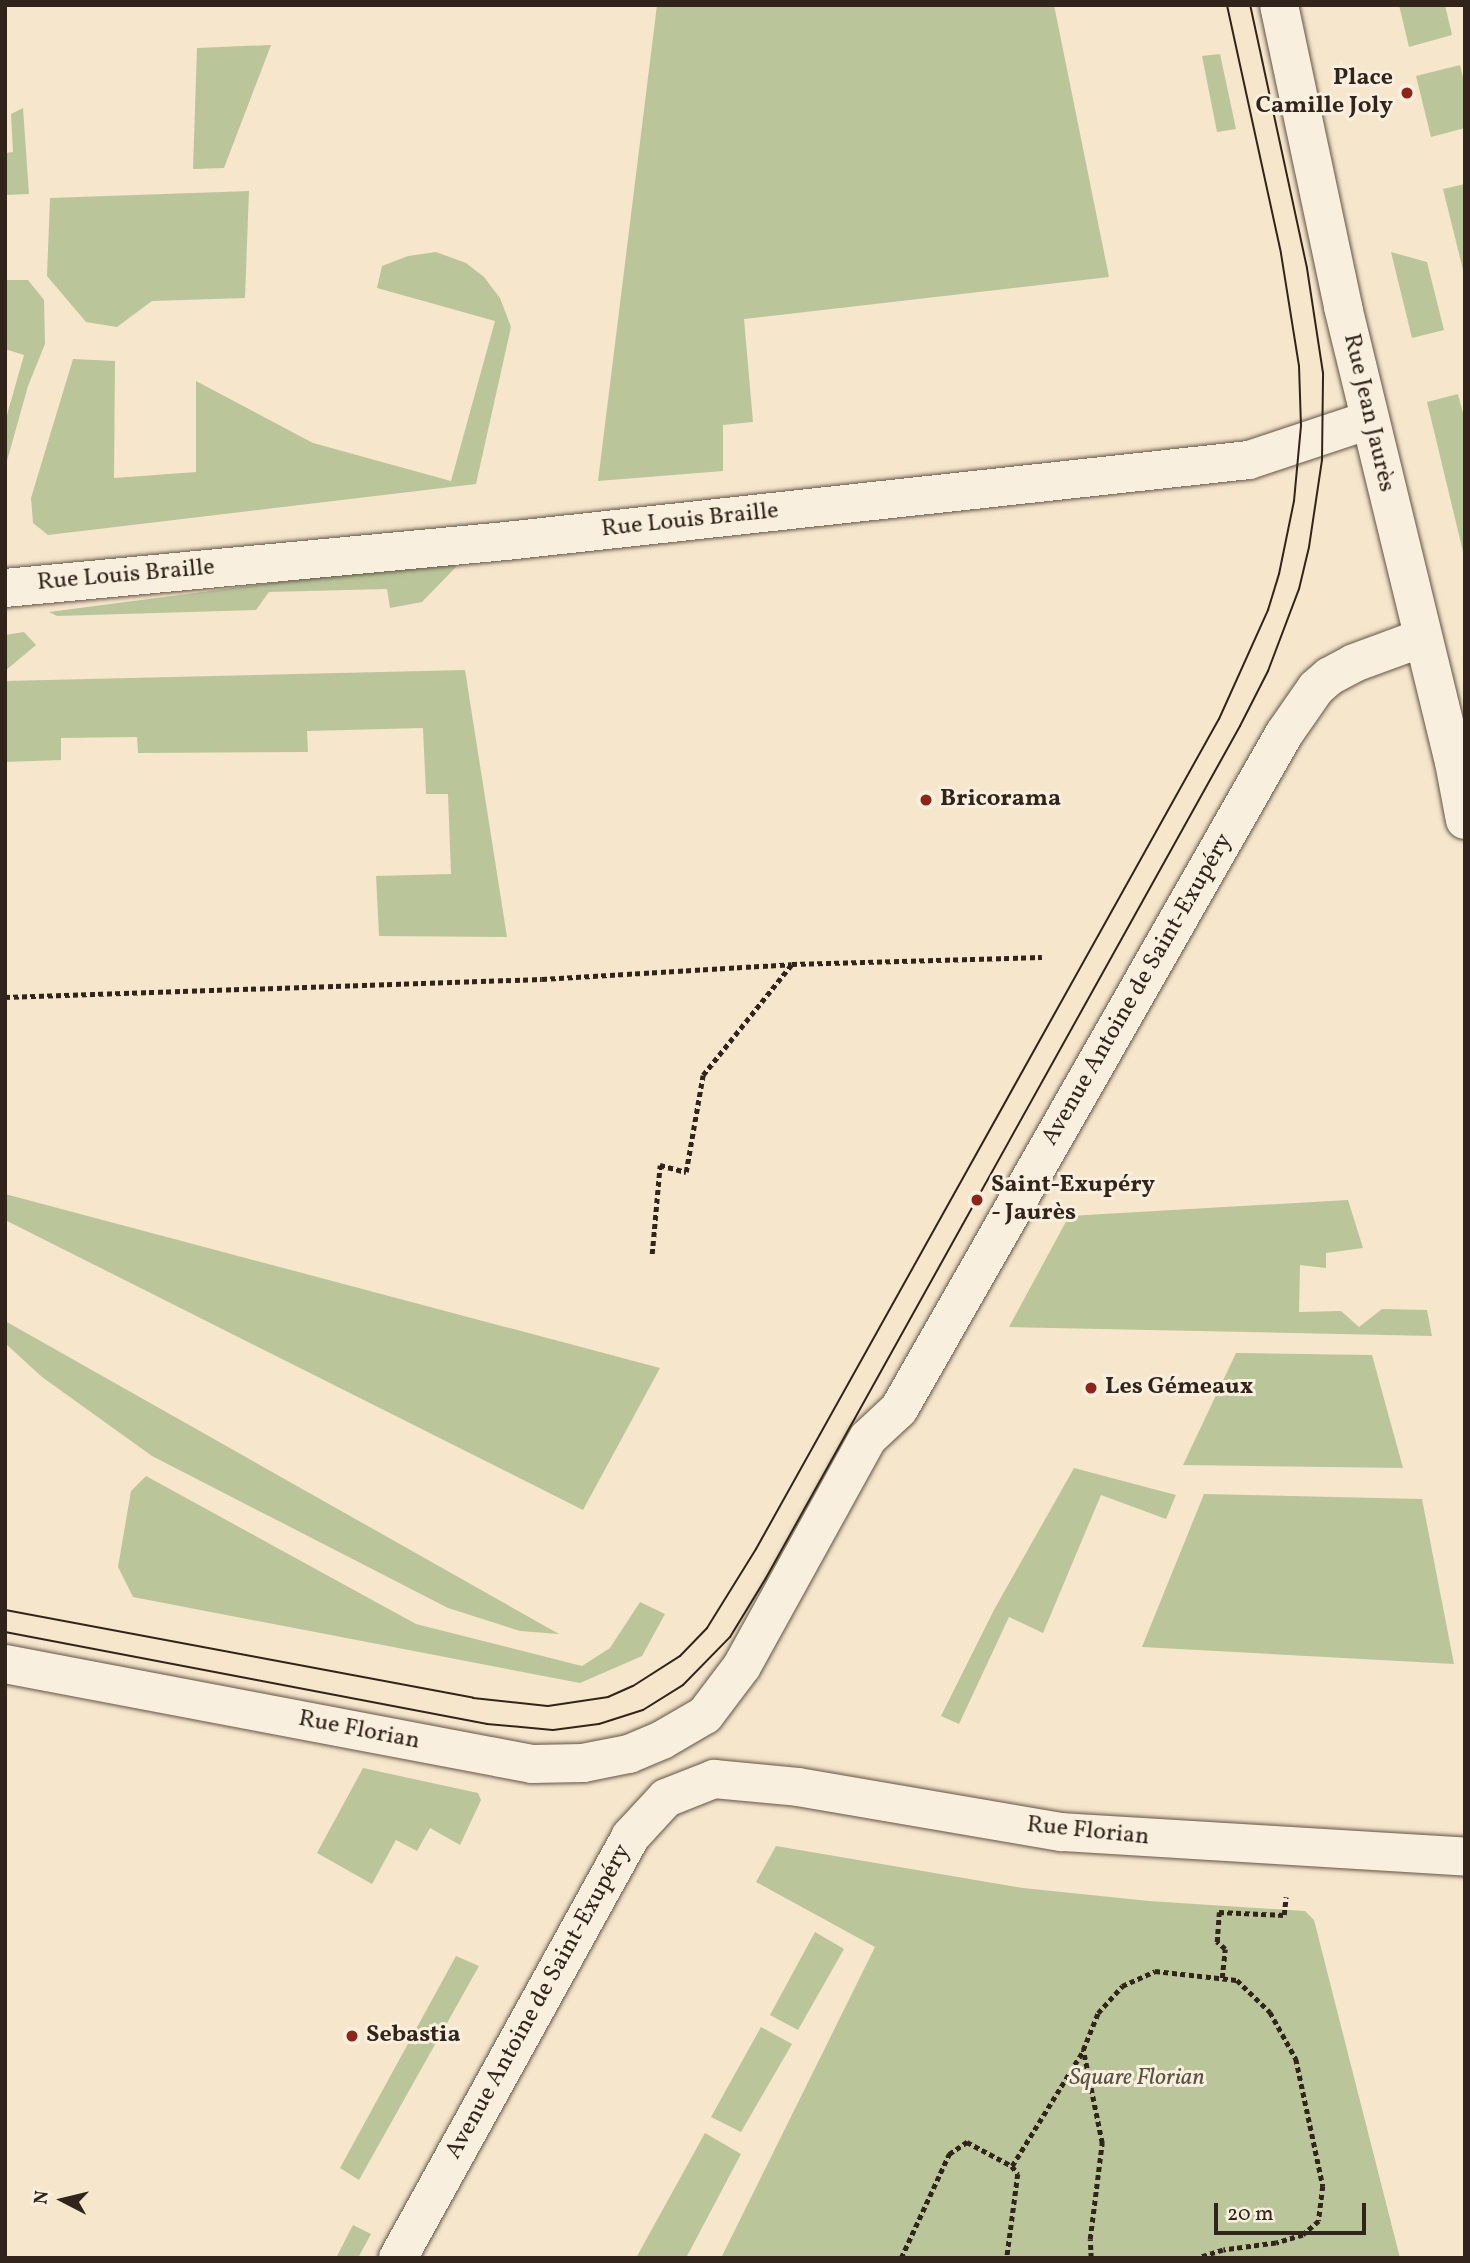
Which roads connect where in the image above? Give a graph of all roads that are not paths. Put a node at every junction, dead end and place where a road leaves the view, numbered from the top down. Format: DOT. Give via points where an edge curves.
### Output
graph roads {
  1 [pos="1279,5"];
  2 [pos="1370,420"];
  3 [pos="5,588"];
  4 [pos="1422,638"];
  5 [pos="1465,820"];
  6 [pos="5,1664"];
  7 [pos="705,1715"];
  8 [pos="714,1779"];
  9 [pos="1465,1857"];
  10 [pos="398,2258"];
  1 -- 2 [label="street, Rue Jean Jaurès"];
  2 -- 3 [label="street, Rue Louis Braille" via="1249,460 506,541"];
  2 -- 4 [label="street, Rue Jean Jaurès"];
  4 -- 5 [label="street, Rue Jean Jaurès"];
  4 -- 7 [label="street, Avenue Antoine de Saint-Exupéry" via="1329,676 1284,734 899,1409 869,1438 742,1666"];
  6 -- 7 [label="street, Rue Florian" via="532,1764 583,1763 629,1754"];
  8 -- 9 [label="street, Rue Florian" via="798,1787 1062,1832"];
  8 -- 10 [label="street, Avenue Antoine de Saint-Exupéry" via="666,1798 630,1837"];
}
